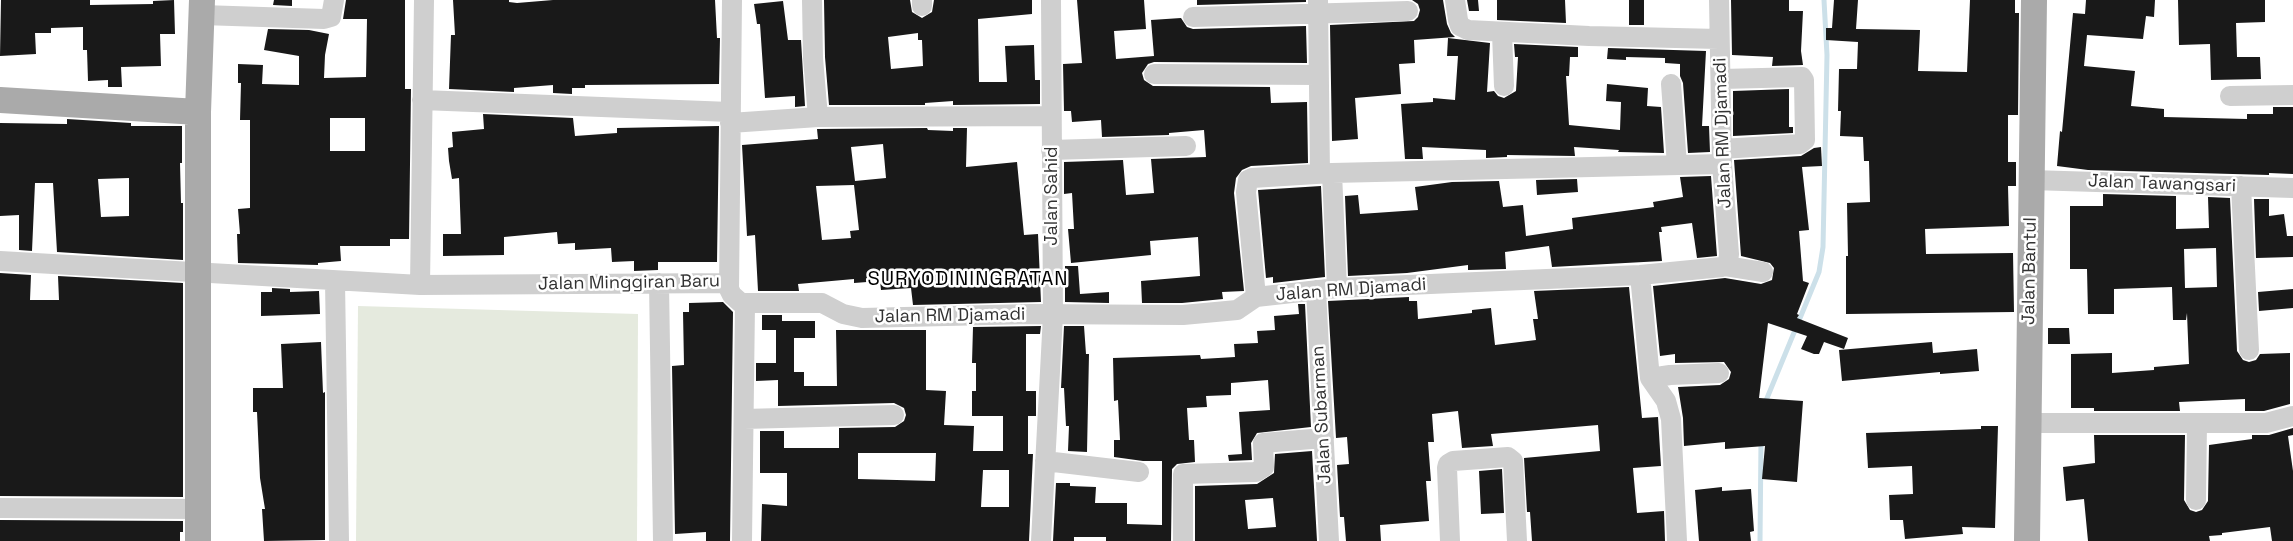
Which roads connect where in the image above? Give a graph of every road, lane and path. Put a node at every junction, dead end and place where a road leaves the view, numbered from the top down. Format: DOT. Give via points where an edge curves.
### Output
graph roads {
  1 [pos="334,0"];
  2 [pos="424,0"];
  3 [pos="732,0"];
  4 [pos="812,0"];
  5 [pos="1051,0"];
  6 [pos="1455,0"];
  7 [pos="1719,0"];
  8 [pos="2034,0"];
  9 [pos="1319,6"];
  10 [pos="202,8"];
  11 [pos="1408,11"];
  12 [pos="1193,17"];
  13 [pos="1502,33"];
  14 [pos="1720,39"];
  15 [pos="1154,74"];
  16 [pos="1318,75"];
  17 [pos="1722,78"];
  18 [pos="1671,84"];
  19 [pos="1504,86"];
  20 [pos="2293,95"];
  21 [pos="2230,96"];
  22 [pos="0,100"];
  23 [pos="422,100"];
  24 [pos="198,112"];
  25 [pos="1051,116"];
  26 [pos="730,117"];
  27 [pos="818,117"];
  28 [pos="1186,146"];
  29 [pos="1051,150"];
  30 [pos="1722,156"];
  31 [pos="1677,165"];
  32 [pos="1326,173"];
  33 [pos="2031,180"];
  34 [pos="2240,186"];
  35 [pos="2293,188"];
  36 [pos="0,261"];
  37 [pos="1726,266"];
  38 [pos="1764,272"];
  39 [pos="197,273"];
  40 [pos="1640,275"];
  41 [pos="335,281"];
  42 [pos="659,283"];
  43 [pos="728,283"];
  44 [pos="420,285"];
  45 [pos="1337,288"];
  46 [pos="1316,290"];
  47 [pos="1256,297"];
  48 [pos="745,304"];
  49 [pos="1053,315"];
  50 [pos="2249,350"];
  51 [pos="1719,373"];
  52 [pos="1650,378"];
  53 [pos="894,415"];
  54 [pos="2293,416"];
  55 [pos="744,419"];
  56 [pos="2029,423"];
  57 [pos="2197,423"];
  58 [pos="1324,438"];
  59 [pos="1045,461"];
  60 [pos="1138,472"];
  61 [pos="2196,500"];
  62 [pos="0,508"];
  63 [pos="198,509"];
  64 [pos="198,541"];
  65 [pos="339,541"];
  66 [pos="663,541"];
  67 [pos="742,541"];
  68 [pos="1041,541"];
  69 [pos="1183,541"];
  70 [pos="1329,541"];
  71 [pos="1450,541"];
  72 [pos="1517,541"];
  73 [pos="1677,541"];
  74 [pos="2027,541"];
  1 -- 10 [label="street" via="331,16 324,19"];
  2 -- 23 [label="street"];
  3 -- 26 [label="street, Jalan Minggiran Baru"];
  4 -- 27 [label="street"];
  5 -- 25 [label="street, Jalan Sahid"];
  6 -- 13 [label="street" via="1460,26 1468,30"];
  7 -- 14 [label="street, Jalan RM Djamadi"];
  8 -- 33 [label="main road, Jalan Bantul"];
  9 -- 11 [label="street"];
  9 -- 12 [label="street"];
  9 -- 16 [label="street"];
  10 -- 24 [label="main road"];
  13 -- 14 [label="street"];
  13 -- 19 [label="street"];
  14 -- 17 [label="street, Jalan RM Djamadi"];
  15 -- 16 [label="street"];
  16 -- 32 [label="street"];
  17 -- 30 [label="street, Jalan RM Djamadi"];
  17 -- 30 [label="street" via="1802,77 1806,140 1800,144"];
  18 -- 31 [label="street"];
  20 -- 21 [label="street"];
  22 -- 24 [label="main road"];
  23 -- 26 [label="street"];
  23 -- 44 [label="street"];
  24 -- 39 [label="main road"];
  25 -- 27 [label="street"];
  25 -- 29 [label="street, Jalan Sahid"];
  26 -- 27 [label="street"];
  26 -- 43 [label="street, Jalan Minggiran Baru"];
  28 -- 29 [label="street"];
  29 -- 49 [label="street, Jalan Sahid"];
  30 -- 31 [label="street"];
  30 -- 37 [label="street, Jalan RM Djamadi" via="1729,254"];
  31 -- 32 [label="street"];
  32 -- 45 [label="street"];
  32 -- 47 [label="street" via="1248,180"];
  33 -- 34 [label="street, Jalan Tawangsari"];
  33 -- 56 [label="main road, Jalan Bantul"];
  34 -- 35 [label="street, Jalan Tawangsari"];
  34 -- 50 [label="street"];
  36 -- 39 [label="street, Jalan Minggiran Baru"];
  37 -- 38 [label="street"];
  37 -- 40 [label="street, Jalan RM Djamadi"];
  39 -- 41 [label="street, Jalan Minggiran Baru"];
  39 -- 63 [label="main road"];
  40 -- 45 [label="street, Jalan RM Djamadi"];
  40 -- 52 [label="street"];
  41 -- 44 [label="street, Jalan Minggiran Baru"];
  41 -- 65 [label="street"];
  42 -- 43 [label="street, Jalan Minggiran Baru"];
  42 -- 44 [label="street, Jalan Minggiran Baru"];
  42 -- 66 [label="street"];
  43 -- 48 [label="street" via="732,295"];
  45 -- 46 [label="street, Jalan RM Djamadi"];
  46 -- 47 [label="street, Jalan RM Djamadi"];
  46 -- 58 [label="street, Jalan Subarman"];
  47 -- 49 [label="street, Jalan RM Djamadi" via="1237,310 1183,315"];
  48 -- 49 [label="street, Jalan RM Djamadi" via="822,303 843,314 862,318"];
  48 -- 55 [label="street"];
  49 -- 59 [label="street, Jalan Sahid"];
  51 -- 52 [label="street"];
  52 -- 73 [label="street" via="1666,401 1671,419"];
  53 -- 55 [label="street"];
  54 -- 57 [label="street" via="2266,423"];
  55 -- 67 [label="street"];
  56 -- 57 [label="street"];
  56 -- 74 [label="main road, Jalan Bantul"];
  57 -- 61 [label="street"];
  58 -- 69 [label="street" via="1264,443 1264,467 1256,472 1183,474"];
  58 -- 70 [label="street, Jalan Subarman"];
  59 -- 60 [label="street"];
  59 -- 68 [label="street, Jalan Sahid"];
  62 -- 63 [label="street"];
  63 -- 64 [label="main road"];
  71 -- 72 [label="street" via="1448,464 1508,457 1513,461"];
}
